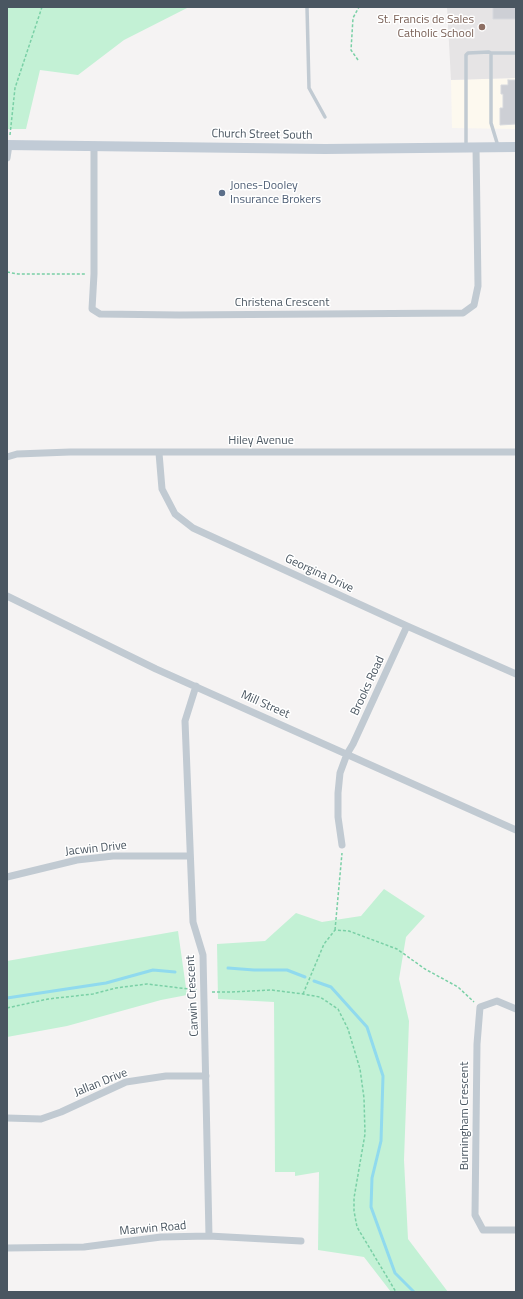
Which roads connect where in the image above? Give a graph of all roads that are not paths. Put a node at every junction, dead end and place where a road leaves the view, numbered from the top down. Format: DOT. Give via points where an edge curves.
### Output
graph roads {
  1 [pos="307,7"];
  2 [pos="516,53"];
  3 [pos="491,54"];
  4 [pos="325,117"];
  5 [pos="8,145"];
  6 [pos="94,147"];
  7 [pos="498,147"];
  8 [pos="516,147"];
  9 [pos="471,148"];
  10 [pos="7,158"];
  11 [pos="516,452"];
  12 [pos="159,453"];
  13 [pos="7,457"];
  14 [pos="7,596"];
  15 [pos="407,626"];
  16 [pos="515,672"];
  17 [pos="196,686"];
  18 [pos="347,754"];
  19 [pos="516,830"];
  20 [pos="342,845"];
  21 [pos="189,856"];
  22 [pos="7,877"];
  23 [pos="516,1008"];
  24 [pos="206,1076"];
  25 [pos="7,1118"];
  26 [pos="516,1230"];
  27 [pos="209,1236"];
  28 [pos="301,1241"];
  29 [pos="7,1248"];
  1 -- 4 [label="lane" via="309,88"];
  2 -- 3 [label="lane"];
  3 -- 7 [label="lane" via="491,123"];
  3 -- 9 [label="lane" via="489,52 466,55"];
  5 -- 6 [label="main road, Church Street South"];
  5 -- 10 [label="street"];
  6 -- 9 [label="main road, Church Street South"];
  6 -- 9 [label="street, Christena Crescent" via="92,309 100,314 179,315 463,313 474,306 478,286"];
  7 -- 8 [label="main road, Church Street South"];
  7 -- 9 [label="main road, Church Street South"];
  11 -- 12 [label="street, Hiley Avenue"];
  12 -- 13 [label="street, Hiley Avenue" via="36,453"];
  12 -- 15 [label="street, Georgina Drive" via="162,489 175,514 193,528"];
  14 -- 17 [label="street, Mill Street"];
  15 -- 16 [label="street, Georgina Drive"];
  15 -- 18 [label="street, Brooks Road"];
  17 -- 18 [label="street, Mill Street"];
  17 -- 21 [label="street, Carwin Crescent" via="185,721"];
  18 -- 19 [label="street, Mill Street"];
  18 -- 20 [label="street, Brooks Road" via="340,773 338,794"];
  21 -- 22 [label="street, Jacwin Drive" via="113,856 77,860"];
  21 -- 24 [label="street, Carwin Crescent" via="193,922 203,955"];
  23 -- 26 [label="street, Burningham Crescent" via="497,1001 480,1007 477,1044 475,1214 483,1230"];
  24 -- 25 [label="street, Jallan Drive" via="166,1076 126,1082 41,1119"];
  24 -- 27 [label="street, Carwin Crescent"];
  27 -- 28 [label="street, Marwin Road"];
  27 -- 29 [label="street, Marwin Road" via="161,1237 84,1247"];
}
